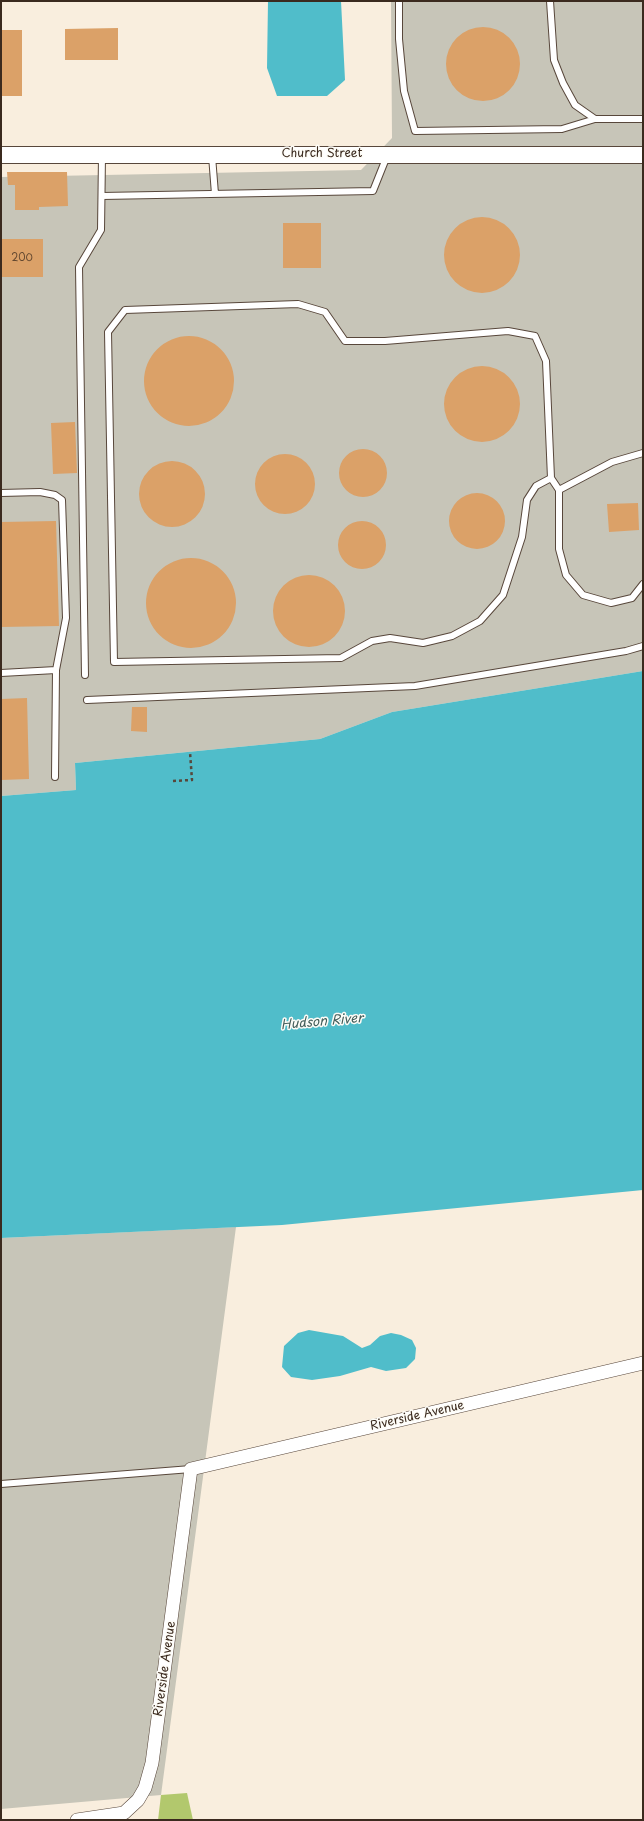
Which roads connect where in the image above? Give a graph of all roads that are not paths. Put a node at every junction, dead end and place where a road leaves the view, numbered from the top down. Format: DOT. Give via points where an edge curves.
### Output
graph roads {
  1 [pos="399,1"];
  2 [pos="550,1"];
  3 [pos="595,119"];
  4 [pos="643,119"];
  5 [pos="212,154"];
  6 [pos="388,154"];
  7 [pos="1,155"];
  8 [pos="102,155"];
  9 [pos="643,155"];
  10 [pos="215,194"];
  11 [pos="102,196"];
  12 [pos="643,453"];
  13 [pos="551,478"];
  14 [pos="559,490"];
  15 [pos="1,493"];
  16 [pos="643,584"];
  17 [pos="643,646"];
  18 [pos="56,670"];
  19 [pos="1,672"];
  20 [pos="84,675"];
  21 [pos="87,700"];
  22 [pos="55,777"];
  23 [pos="643,1363"];
  24 [pos="191,1469"];
  25 [pos="1,1484"];
  26 [pos="77,1820"];
  1 -- 3 [label="lane" via="399,39 404,91 415,131 562,129"];
  2 -- 3 [label="lane" via="554,60 575,104"];
  3 -- 4 [label="lane"];
  5 -- 6 [label="street, Church Street"];
  5 -- 8 [label="street, Church Street"];
  5 -- 10 [label="lane"];
  6 -- 9 [label="street, Church Street"];
  6 -- 10 [label="lane" via="373,191"];
  7 -- 8 [label="street, Church Street"];
  8 -- 11 [label="lane"];
  10 -- 11 [label="lane"];
  11 -- 20 [label="lane" via="102,230 79,267"];
  12 -- 14 [label="lane" via="612,462"];
  13 -- 13 [label="lane" via="546,361 534,336 508,331 385,341 345,341 325,312 298,304 125,310 108,332 114,662 340,658 372,642 390,638 423,643 452,636 480,620 502,595 522,537 527,500 536,486"];
  13 -- 14 [label="lane"];
  14 -- 16 [label="lane" via="559,549 566,575 583,595 611,603 632,598"];
  15 -- 18 [label="lane" via="40,492 55,495 62,500 66,618"];
  17 -- 21 [label="lane" via="415,686"];
  18 -- 19 [label="lane"];
  18 -- 22 [label="lane"];
  23 -- 24 [label="street, Riverside Avenue"];
  24 -- 25 [label="lane, Riverside Avenue"];
  24 -- 26 [label="street, Riverside Avenue" via="152,1763 145,1788 138,1800 124,1813"];
}
